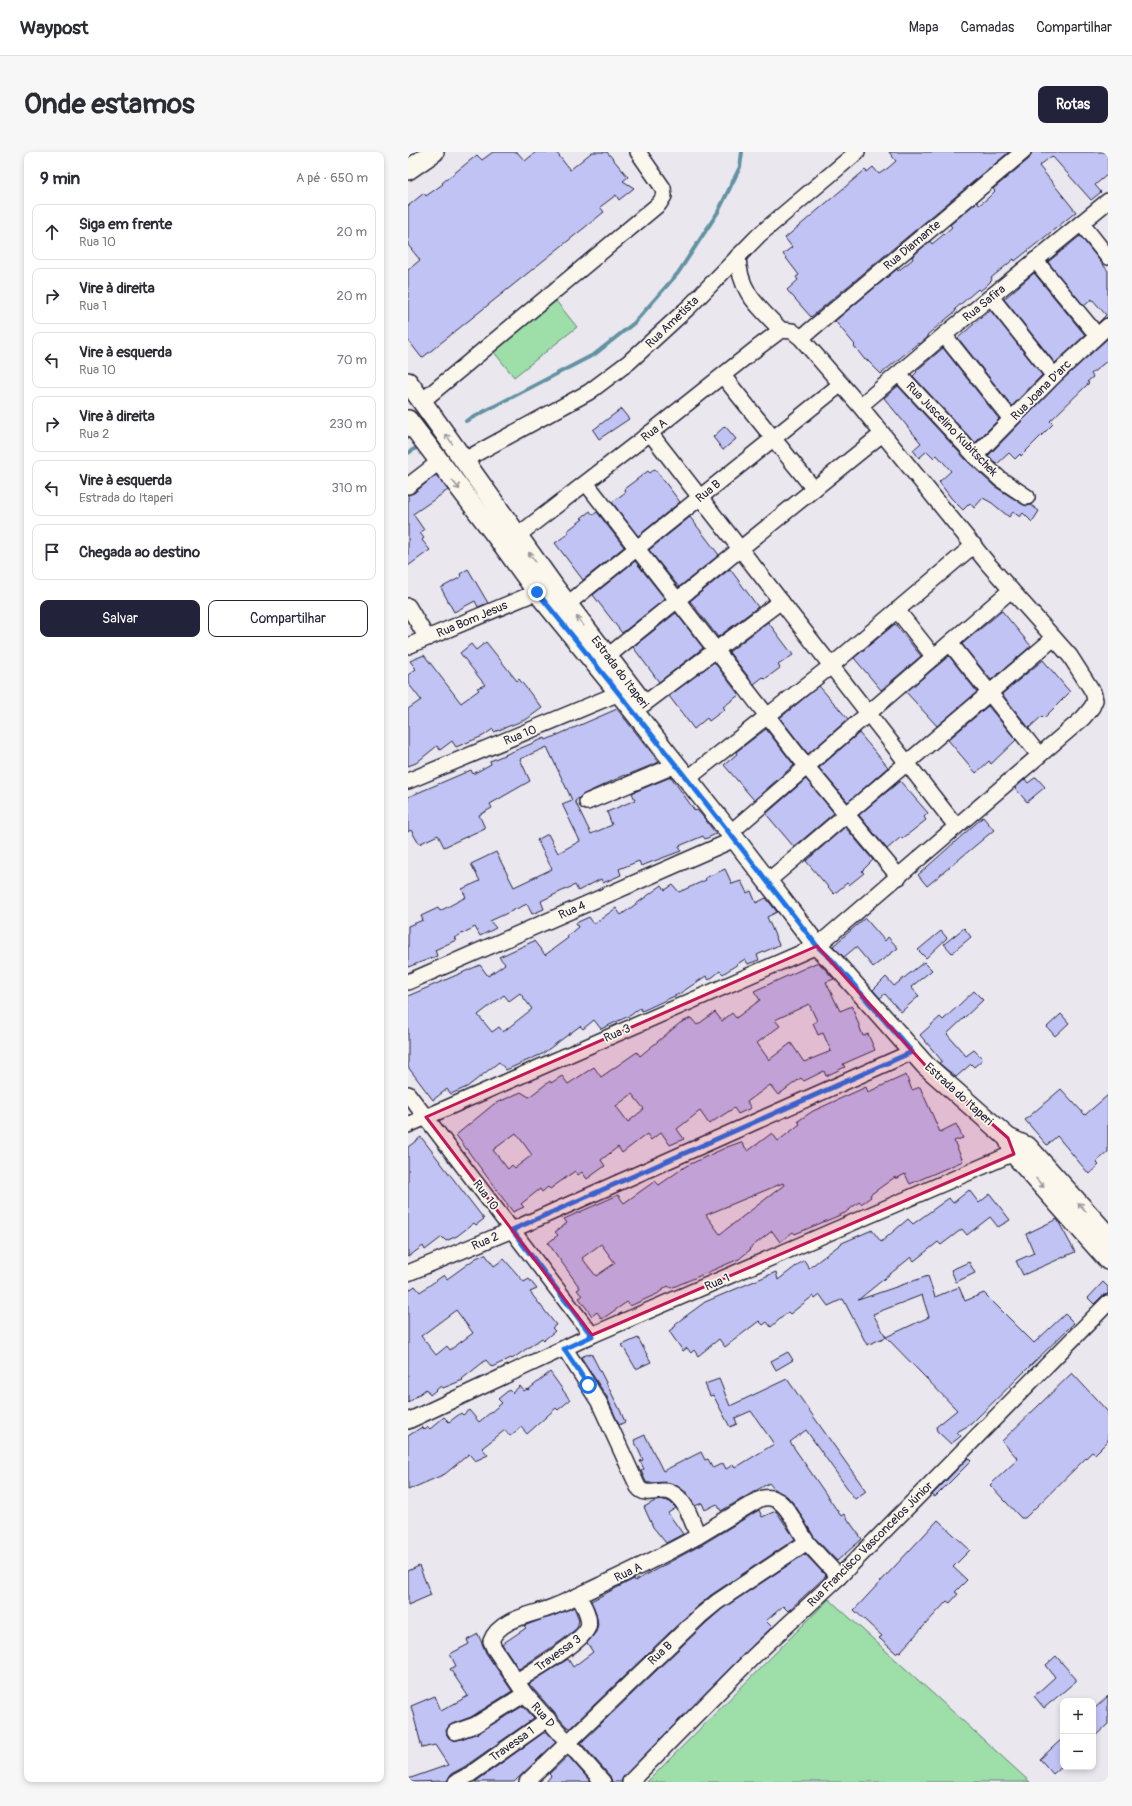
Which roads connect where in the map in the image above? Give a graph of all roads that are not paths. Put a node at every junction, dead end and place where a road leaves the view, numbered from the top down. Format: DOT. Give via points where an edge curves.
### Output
graph roads {
  1 [pos="434,152"];
  2 [pos="638,152"];
  3 [pos="856,152"];
  4 [pos="1023,152"];
  5 [pos="410,166"];
  6 [pos="1108,200"];
  7 [pos="1081,223"];
  8 [pos="738,256"];
  9 [pos="1108,257"];
  10 [pos="1035,260"];
  11 [pos="991,297"];
  12 [pos="1103,330"];
  13 [pos="791,333"];
  14 [pos="944,335"];
  15 [pos="899,374"];
  16 [pos="723,376"];
  17 [pos="1054,376"];
  18 [pos="408,382"];
  19 [pos="840,384"];
  20 [pos="860,406"];
  21 [pos="426,408"];
  22 [pos="1011,419"];
  23 [pos="409,422"];
  24 [pos="650,433"];
  25 [pos="882,434"];
  26 [pos="773,438"];
  27 [pos="975,456"];
  28 [pos="439,462"];
  29 [pos="465,463"];
  30 [pos="586,483"];
  31 [pos="408,486"];
  32 [pos="814,489"];
  33 [pos="700,497"];
  34 [pos="1027,497"];
  35 [pos="517,536"];
  36 [pos="974,545"];
  37 [pos="637,548"];
  38 [pos="740,549"];
  39 [pos="1011,590"];
  40 [pos="537,592"];
  41 [pos="575,598"];
  42 [pos="677,600"];
  43 [pos="780,600"];
  44 [pos="408,606"];
  45 [pos="897,610"];
  46 [pos="427,638"];
  47 [pos="1054,638"];
  48 [pos="950,644"];
  49 [pos="408,646"];
  50 [pos="716,650"];
  51 [pos="608,656"];
  52 [pos="934,657"];
  53 [pos="831,666"];
  54 [pos="626,691"];
  55 [pos="989,693"];
  56 [pos="644,704"];
  57 [pos="869,713"];
  58 [pos="767,716"];
  59 [pos="1039,755"];
  60 [pos="907,763"];
  61 [pos="676,765"];
  62 [pos="807,767"];
  63 [pos="696,772"];
  64 [pos="408,781"];
  65 [pos="587,802"];
  66 [pos="846,813"];
  67 [pos="956,826"];
  68 [pos="736,833"];
  69 [pos="775,875"];
  70 [pos="899,877"];
  71 [pos="821,944"];
  72 [pos="408,982"];
  73 [pos="912,1052"];
  74 [pos="408,1094"];
  75 [pos="426,1116"];
  76 [pos="408,1125"];
  77 [pos="1017,1146"];
  78 [pos="512,1230"];
  79 [pos="1108,1236"];
  80 [pos="1108,1260"];
  81 [pos="408,1273"];
  82 [pos="1108,1303"];
  83 [pos="592,1336"];
  84 [pos="564,1349"];
  85 [pos="408,1421"];
  86 [pos="698,1536"];
  87 [pos="807,1542"];
  88 [pos="839,1577"];
  89 [pos="578,1596"];
  90 [pos="491,1641"];
  91 [pos="517,1681"];
  92 [pos="525,1694"];
  93 [pos="548,1719"];
  94 [pos="455,1732"];
  95 [pos="568,1744"];
  96 [pos="456,1782"];
  97 [pos="527,1782"];
  98 [pos="603,1782"];
  99 [pos="630,1782"];
  1 -- 5 [label="street"];
  2 -- 21 [label="street" via="663,188 664,196 659,204"];
  3 -- 8 [label="street, Rua Ametista"];
  4 -- 13 [label="street, Rua Diamante"];
  6 -- 7 [label="street, Rua Safira"];
  7 -- 9 [label="street"];
  7 -- 10 [label="street, Rua Safira"];
  8 -- 13 [label="street" via="744,288"];
  8 -- 29 [label="street, Rua Ametista" via="690,306 629,362 589,392 468,458"];
  10 -- 11 [label="street, Rua Safira"];
  10 -- 12 [label="street"];
  11 -- 14 [label="street, Rua Safira"];
  11 -- 17 [label="street"];
  12 -- 17 [label="street, Rua Joana D'arc"];
  13 -- 16 [label="street, Rua A"];
  13 -- 19 [label="street"];
  14 -- 15 [label="street, Rua Safira"];
  14 -- 22 [label="street"];
  15 -- 20 [label="street, Rua Safira"];
  15 -- 27 [label="street, Rua Juscelino Kubitschek"];
  16 -- 24 [label="street, Rua A"];
  16 -- 26 [label="street"];
  17 -- 22 [label="street, Rua Joana D'arc"];
  18 -- 21 [label="street, Estrada do Itaperi"];
  19 -- 20 [label="street"];
  19 -- 26 [label="street, Rua B"];
  20 -- 25 [label="street"];
  21 -- 23 [label="street"];
  29 -- 21 [label="street, Estrada do Itaperi, one-way"];
  22 -- 27 [label="street, Rua Joana D'arc"];
  23 -- 28 [label="street, Estrada do Itaperi"];
  24 -- 30 [label="street, Rua A"];
  24 -- 33 [label="street"];
  25 -- 32 [label="street"];
  25 -- 36 [label="street"];
  26 -- 32 [label="street"];
  26 -- 33 [label="street, Rua B"];
  27 -- 34 [label="street, Rua Juscelino Kubitschek" via="1000,479"];
  28 -- 31 [label="street"];
  28 -- 40 [label="street, Estrada do Itaperi, one-way"];
  29 -- 35 [label="street, Estrada do Itaperi"];
  30 -- 35 [label="street, Rua A"];
  30 -- 37 [label="street"];
  32 -- 38 [label="street"];
  33 -- 37 [label="street, Rua B"];
  33 -- 38 [label="street"];
  51 -- 35 [label="street, Estrada do Itaperi, one-way"];
  36 -- 39 [label="street"];
  36 -- 45 [label="street"];
  37 -- 41 [label="street, Rua B"];
  37 -- 42 [label="street"];
  38 -- 42 [label="street"];
  38 -- 43 [label="street"];
  39 -- 47 [label="street"];
  39 -- 48 [label="street, Rua 4"];
  40 -- 46 [label="street, Rua Bom Jesus"];
  40 -- 54 [label="street, Estrada do Itaperi"];
  42 -- 50 [label="street"];
  42 -- 51 [label="street"];
  43 -- 50 [label="street"];
  43 -- 53 [label="street"];
  44 -- 46 [label="street"];
  45 -- 52 [label="street"];
  45 -- 53 [label="street"];
  46 -- 49 [label="street, Rua Bom Jesus"];
  47 -- 55 [label="street"];
  47 -- 59 [label="street, Rua 3" via="1080,670 1095,700 1083,718"];
  48 -- 52 [label="street, Rua 4"];
  48 -- 55 [label="street"];
  50 -- 56 [label="street"];
  50 -- 58 [label="street"];
  51 -- 54 [label="street, Estrada do Itaperi"];
  52 -- 57 [label="street, Rua 4"];
  53 -- 57 [label="street"];
  53 -- 58 [label="street"];
  54 -- 56 [label="street, Estrada do Itaperi"];
  54 -- 61 [label="street, Estrada do Itaperi"];
  54 -- 64 [label="street, Rua 10"];
  55 -- 59 [label="street"];
  55 -- 60 [label="street"];
  56 -- 63 [label="street, Estrada do Itaperi"];
  57 -- 60 [label="street"];
  57 -- 62 [label="street, Rua 4"];
  58 -- 62 [label="street"];
  58 -- 63 [label="street"];
  59 -- 67 [label="street, Rua 3"];
  60 -- 66 [label="street"];
  60 -- 67 [label="street"];
  61 -- 65 [label="street"];
  61 -- 68 [label="street, Estrada do Itaperi"];
  62 -- 66 [label="street"];
  62 -- 68 [label="street, Rua 4"];
  63 -- 68 [label="street, Estrada do Itaperi"];
  66 -- 69 [label="street"];
  66 -- 70 [label="street"];
  67 -- 70 [label="street, Rua 3"];
  68 -- 69 [label="street, Estrada do Itaperi"];
  68 -- 71 [label="street, Estrada do Itaperi"];
  68 -- 72 [label="street, Rua 4"];
  69 -- 71 [label="street, Estrada do Itaperi"];
  70 -- 71 [label="street, Rua 3"];
  71 -- 73 [label="street, Estrada do Itaperi"];
  71 -- 75 [label="street, Rua 3"];
  73 -- 77 [label="street, Estrada do Itaperi"];
  73 -- 78 [label="street, Rua 2"];
  74 -- 75 [label="street, Rua 10"];
  75 -- 76 [label="street, Rua 3"];
  75 -- 78 [label="street, Rua 10"];
  79 -- 77 [label="street, Estrada do Itaperi, one-way"];
  77 -- 80 [label="street, Estrada do Itaperi, one-way"];
  77 -- 83 [label="street, Rua 1"];
  78 -- 81 [label="street, Rua 2"];
  78 -- 83 [label="street, Rua 10"];
  82 -- 88 [label="street, Rua Francisco Vasconcelos Júnior"];
  83 -- 84 [label="street, Rua 1"];
  84 -- 85 [label="street, Rua 1"];
  84 -- 86 [label="street" via="599,1402 640,1490 665,1491 675,1495 684,1505"];
  86 -- 87 [label="street, Rua A" via="766,1497 777,1500 787,1508"];
  86 -- 89 [label="street, Rua A"];
  87 -- 88 [label="street"];
  87 -- 95 [label="street, Rua B" via="700,1616"];
  88 -- 99 [label="street, Rua Francisco Vasconcelos Júnior" via="753,1657"];
  89 -- 90 [label="street, Rua A" via="515,1620 494,1634"];
  89 -- 91 [label="street, Travessa 3" via="588,1622 585,1632 550,1660"];
  90 -- 91 [label="street, Rua D"];
  91 -- 92 [label="street, Rua D"];
  92 -- 93 [label="street, Rua D"];
  92 -- 94 [label="street" via="475,1725"];
  93 -- 95 [label="street, Rua D"];
  93 -- 96 [label="street, Travessa 1"];
  95 -- 97 [label="street, Rua B"];
  95 -- 98 [label="street, Rua D"];
}
